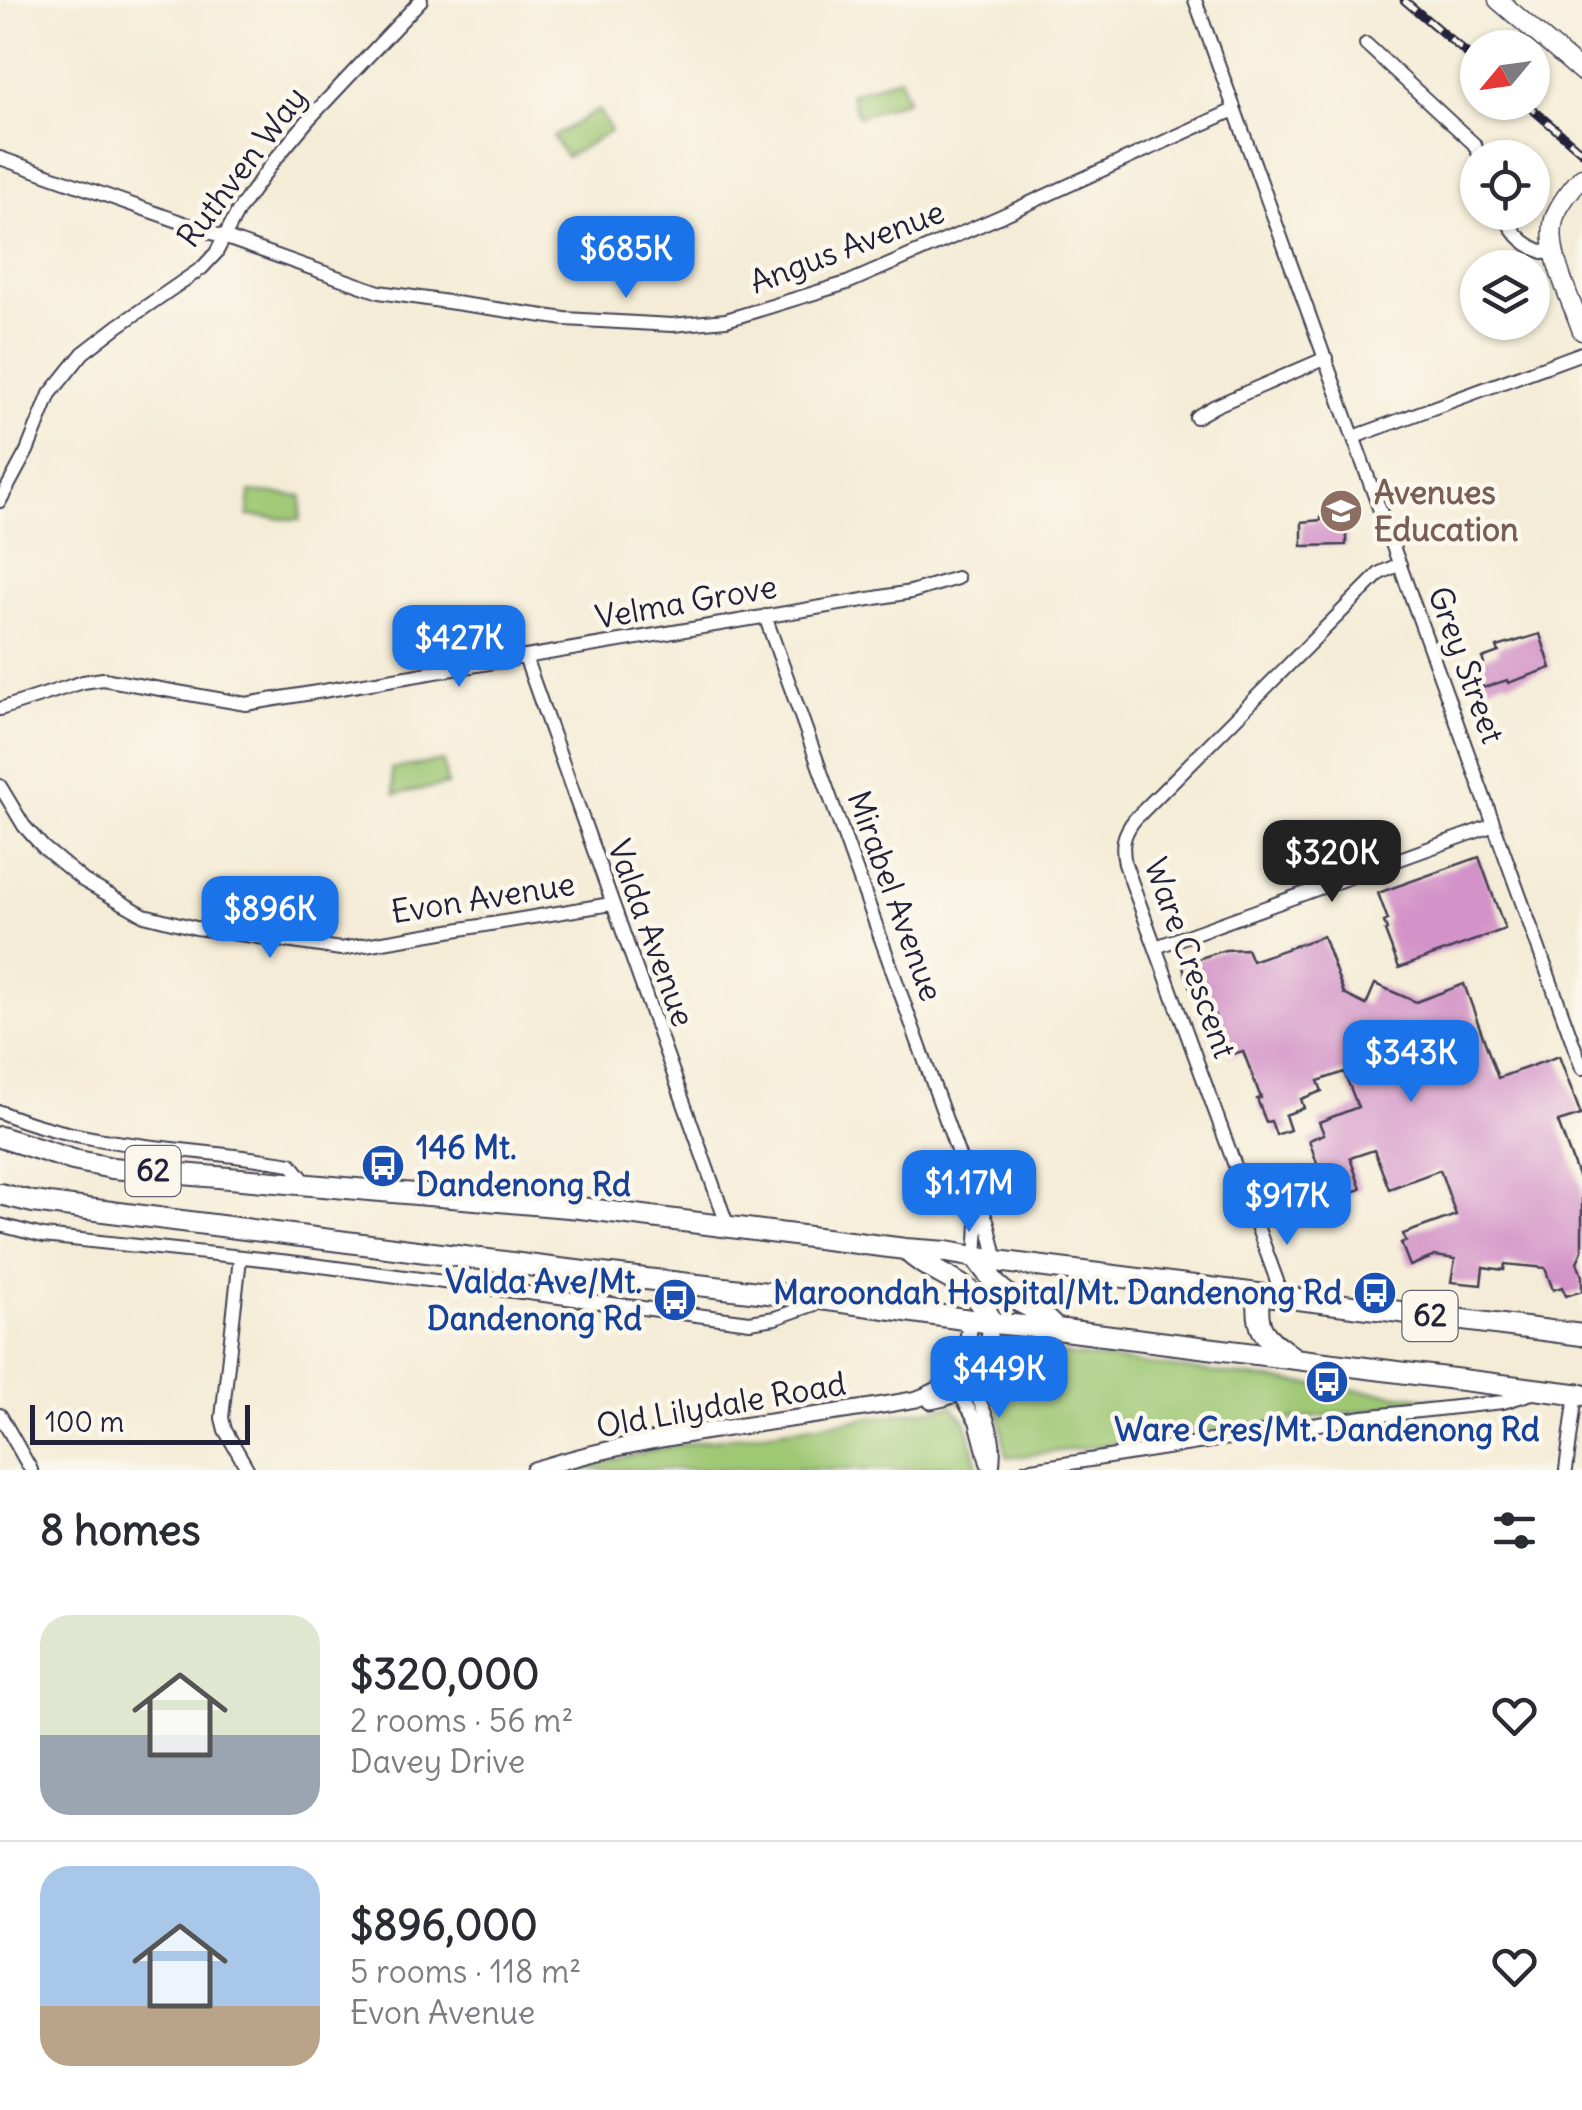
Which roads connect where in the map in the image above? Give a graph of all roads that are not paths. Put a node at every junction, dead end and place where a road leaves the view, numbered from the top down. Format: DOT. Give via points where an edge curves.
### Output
graph roads {
  1 [pos="421,0"];
  2 [pos="1195,0"];
  3 [pos="1498,0"];
  4 [pos="1366,44"];
  5 [pos="1582,72"];
  6 [pos="1234,110"];
  7 [pos="1470,140"];
  8 [pos="0,158"];
  9 [pos="1582,177"];
  10 [pos="1512,230"];
  11 [pos="224,236"];
  12 [pos="1554,255"];
  13 [pos="1582,330"];
  14 [pos="1582,353"];
  15 [pos="1326,358"];
  16 [pos="1196,417"];
  17 [pos="1354,436"];
  18 [pos="0,501"];
  19 [pos="1400,564"];
  20 [pos="957,578"];
  21 [pos="765,616"];
  22 [pos="524,657"];
  23 [pos="0,709"];
  24 [pos="0,786"];
  25 [pos="1494,824"];
  26 [pos="611,904"];
  27 [pos="1156,947"];
  28 [pos="1582,1068"];
  29 [pos="0,1112"];
  30 [pos="0,1137"];
  31 [pos="309,1186"];
  32 [pos="0,1194"];
  33 [pos="973,1194"];
  34 [pos="0,1225"];
  35 [pos="728,1227"];
  36 [pos="905,1249"];
  37 [pos="240,1258"];
  38 [pos="987,1260"];
  39 [pos="996,1286"];
  40 [pos="974,1293"];
  41 [pos="1268,1296"];
  42 [pos="828,1300"];
  43 [pos="970,1319"];
  44 [pos="992,1323"];
  45 [pos="1056,1329"];
  46 [pos="1582,1335"];
  47 [pos="1296,1359"];
  48 [pos="962,1384"];
  49 [pos="1540,1391"];
  50 [pos="1579,1395"];
  51 [pos="0,1414"];
  52 [pos="1577,1426"];
  53 [pos="564,1465"];
  54 [pos="31,1470"];
  55 [pos="248,1470"];
  56 [pos="534,1470"];
  57 [pos="990,1470"];
  58 [pos="1026,1470"];
  59 [pos="1566,1470"];
  1 -- 11 [label="street, Ruthven Way" via="309,118"];
  2 -- 6 [label="street, Grey Street"];
  3 -- 5 [label="main road"];
  4 -- 7 [label="street"];
  6 -- 11 [label="street, Angus Avenue" via="847,283 726,320 672,325 565,319 379,292"];
  6 -- 15 [label="street, Grey Street"];
  8 -- 11 [label="street, Angus Avenue"];
  9 -- 12 [label="main road" via="1555,216"];
  10 -- 12 [label="street"];
  11 -- 18 [label="street, Ruthven Way" via="202,268 83,353 50,394"];
  12 -- 13 [label="main road"];
  14 -- 17 [label="street"];
  15 -- 16 [label="street"];
  15 -- 17 [label="street, Grey Street"];
  17 -- 19 [label="street, Grey Street"];
  19 -- 25 [label="street, Grey Street"];
  19 -- 27 [label="street, Ware Crescent" via="1370,582 1126,831 1125,864"];
  20 -- 21 [label="street, Velma Grove"];
  21 -- 22 [label="street, Velma Grove"];
  21 -- 33 [label="street, Mirabel Avenue"];
  22 -- 23 [label="street, Velma Grove" via="246,704 103,679"];
  22 -- 26 [label="street, Valda Avenue"];
  24 -- 26 [label="street, Evon Avenue" via="24,826 84,881 144,915 196,928 340,948"];
  25 -- 27 [label="street"];
  25 -- 28 [label="street, Grey Street"];
  26 -- 35 [label="street, Valda Avenue"];
  27 -- 41 [label="street, Ware Crescent" via="1277,1281"];
  29 -- 31 [label="street" via="94,1139 291,1164"];
  30 -- 31 [label="main road, 62" via="112,1168"];
  31 -- 35 [label="main road, 62"];
  32 -- 42 [label="main road, 62"];
  33 -- 38 [label="street, Mirabel Avenue"];
  33 -- 38 [label="street, Mirabel Avenue" via="988,1223"];
  34 -- 37 [label="street" via="43,1236"];
  35 -- 36 [label="main road, 62"];
  36 -- 38 [label="main road, 62"];
  36 -- 40 [label="main road"];
  37 -- 42 [label="street" via="750,1322"];
  37 -- 55 [label="street" via="222,1418"];
  38 -- 39 [label="main road"];
  38 -- 40 [label="main road"];
  38 -- 41 [label="main road, 62"];
  39 -- 44 [label="main road"];
  39 -- 45 [label="main road"];
  40 -- 43 [label="main road"];
  40 -- 44 [label="main road"];
  41 -- 46 [label="main road, 62"];
  41 -- 47 [label="main road" via="1257,1317 1260,1329"];
  42 -- 43 [label="main road, 62"];
  43 -- 44 [label="main road, 62"];
  43 -- 48 [label="street"];
  44 -- 45 [label="main road, 62"];
  44 -- 48 [label="street" via="983,1358"];
  45 -- 47 [label="main road, 62"];
  47 -- 49 [label="main road, 62"];
  48 -- 53 [label="street, Old Lilydale Road" via="918,1399 670,1437"];
  48 -- 57 [label="street" via="988,1418"];
  49 -- 50 [label="main road, 62"];
  49 -- 58 [label="street" via="1503,1402 1348,1419"];
  50 -- 52 [label="street"];
  51 -- 54 [label="street"];
  52 -- 59 [label="street"];
  53 -- 56 [label="street, Old Lilydale Road"];
}
